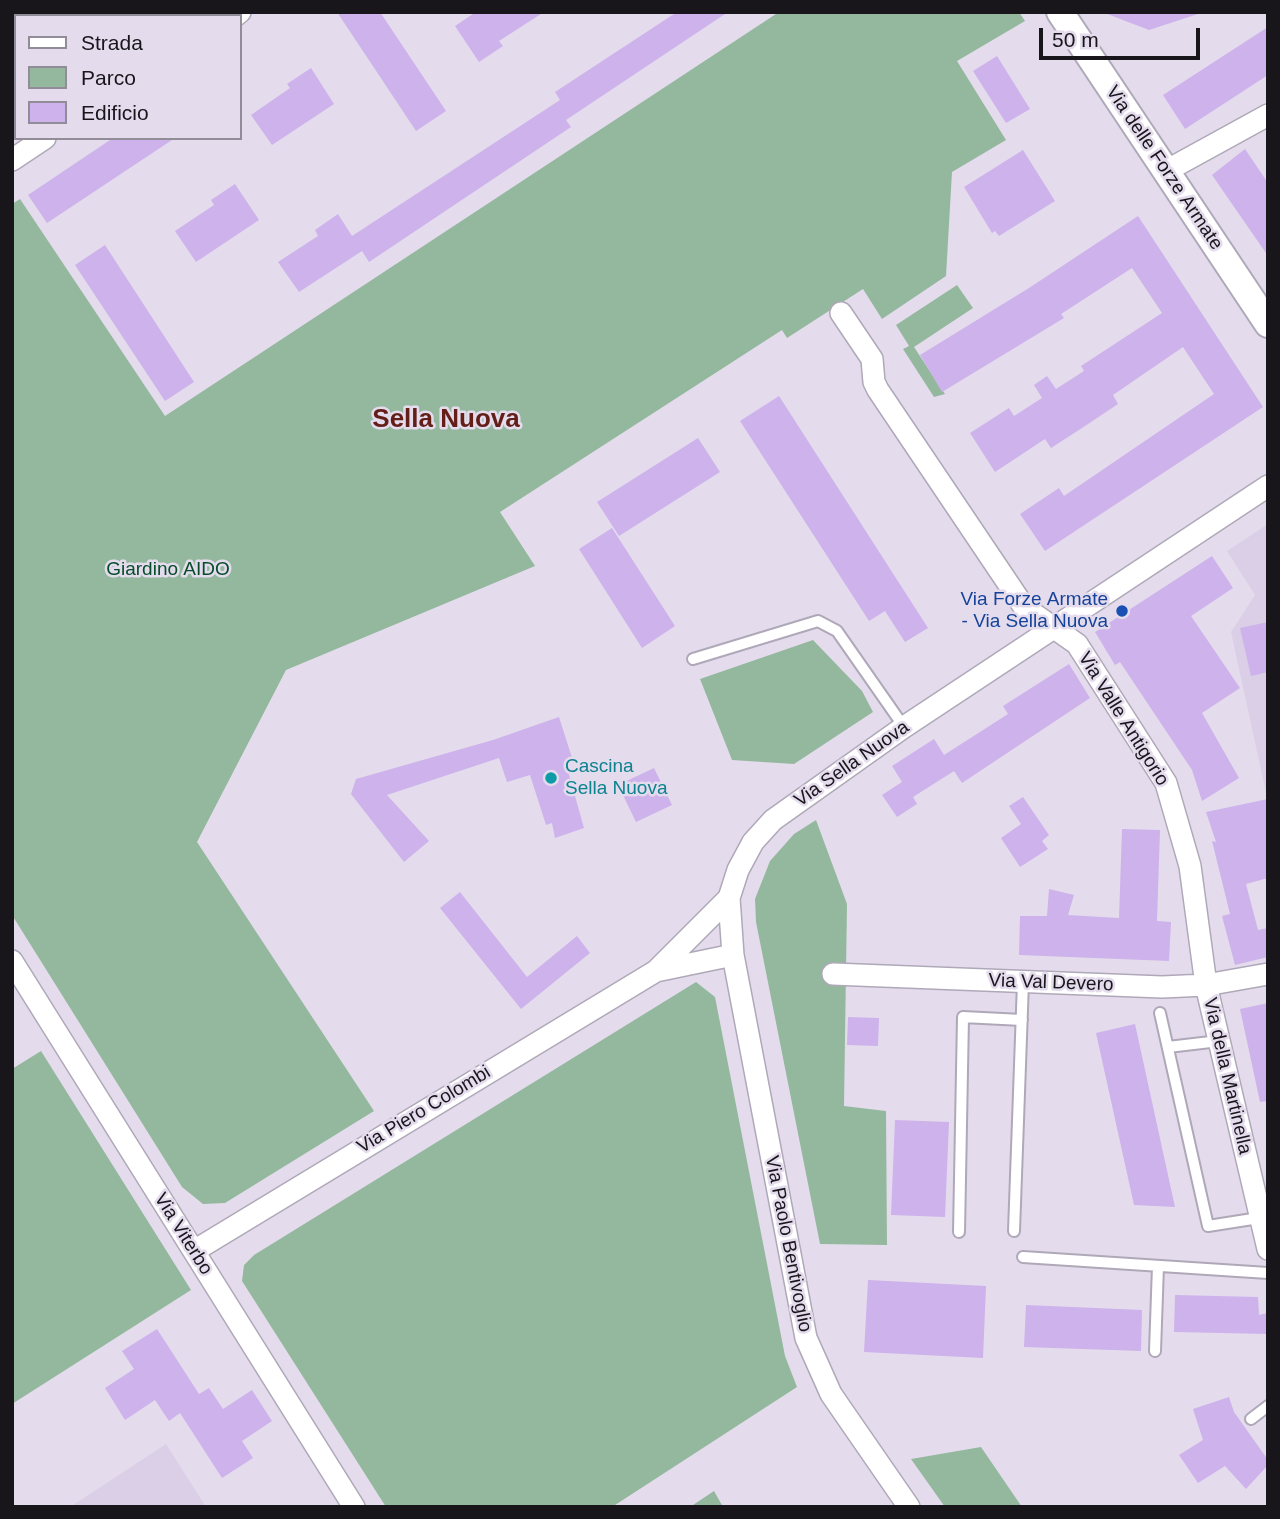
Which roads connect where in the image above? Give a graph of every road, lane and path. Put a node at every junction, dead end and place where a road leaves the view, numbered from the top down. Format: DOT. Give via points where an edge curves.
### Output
graph roads {
  1 [pos="1060,12"];
  2 [pos="1268,115"];
  3 [pos="42,140"];
  4 [pos="12,160"];
  5 [pos="1166,171"];
  6 [pos="841,313"];
  7 [pos="1268,324"];
  8 [pos="1268,486"];
  9 [pos="1055,627"];
  10 [pos="693,659"];
  11 [pos="904,727"];
  12 [pos="729,898"];
  13 [pos="733,956"];
  14 [pos="12,961"];
  15 [pos="656,971"];
  16 [pos="834,974"];
  17 [pos="1268,974"];
  18 [pos="1023,982"];
  19 [pos="1206,985"];
  20 [pos="1160,1013"];
  21 [pos="1022,1020"];
  22 [pos="1219,1041"];
  23 [pos="1168,1047"];
  24 [pos="1259,1218"];
  25 [pos="1014,1231"];
  26 [pos="959,1232"];
  27 [pos="1268,1249"];
  28 [pos="194,1251"];
  29 [pos="1023,1257"];
  30 [pos="1158,1266"];
  31 [pos="1268,1273"];
  32 [pos="1155,1351"];
  33 [pos="1268,1406"];
  34 [pos="1251,1419"];
  35 [pos="354,1507"];
  36 [pos="909,1507"];
  1 -- 5 [label="street, Via delle Forze Armate"];
  2 -- 5 [label="street"];
  3 -- 4 [label="street"];
  5 -- 7 [label="street, Via delle Forze Armate"];
  6 -- 9 [label="street" via="872,359 877,388 1024,607"];
  8 -- 9 [label="street, Via Sella Nuova"];
  9 -- 11 [label="street, Via Sella Nuova"];
  9 -- 19 [label="street, Via Valle Antigorio" via="1077,644 1166,783 1190,866"];
  10 -- 11 [label="lane" via="818,621 837,631"];
  11 -- 12 [label="street, Via Sella Nuova" via="773,820 753,842"];
  12 -- 13 [label="street, Via Sella Nuova"];
  12 -- 15 [label="street, Via Piero Colombi"];
  13 -- 15 [label="street, Via Piero Colombi"];
  13 -- 36 [label="street, Via Paolo Bentivoglio" via="806,1338 831,1394"];
  14 -- 28 [label="street, Via Viterbo"];
  15 -- 28 [label="street, Via Piero Colombi"];
  16 -- 18 [label="street, Via Val Devero"];
  17 -- 19 [label="street, Via Val Devero"];
  18 -- 19 [label="street, Via Val Devero"];
  18 -- 21 [label="lane"];
  19 -- 22 [label="street, Via della Martinella"];
  20 -- 23 [label="lane"];
  21 -- 25 [label="lane"];
  21 -- 26 [label="lane" via="964,1017"];
  22 -- 23 [label="lane"];
  22 -- 24 [label="street, Via della Martinella"];
  23 -- 24 [label="lane" via="1208,1226"];
  24 -- 27 [label="street, Via della Martinella"];
  28 -- 35 [label="street, Via Viterbo"];
  29 -- 30 [label="lane"];
  30 -- 31 [label="lane"];
  30 -- 32 [label="lane"];
  33 -- 34 [label="lane"];
}
